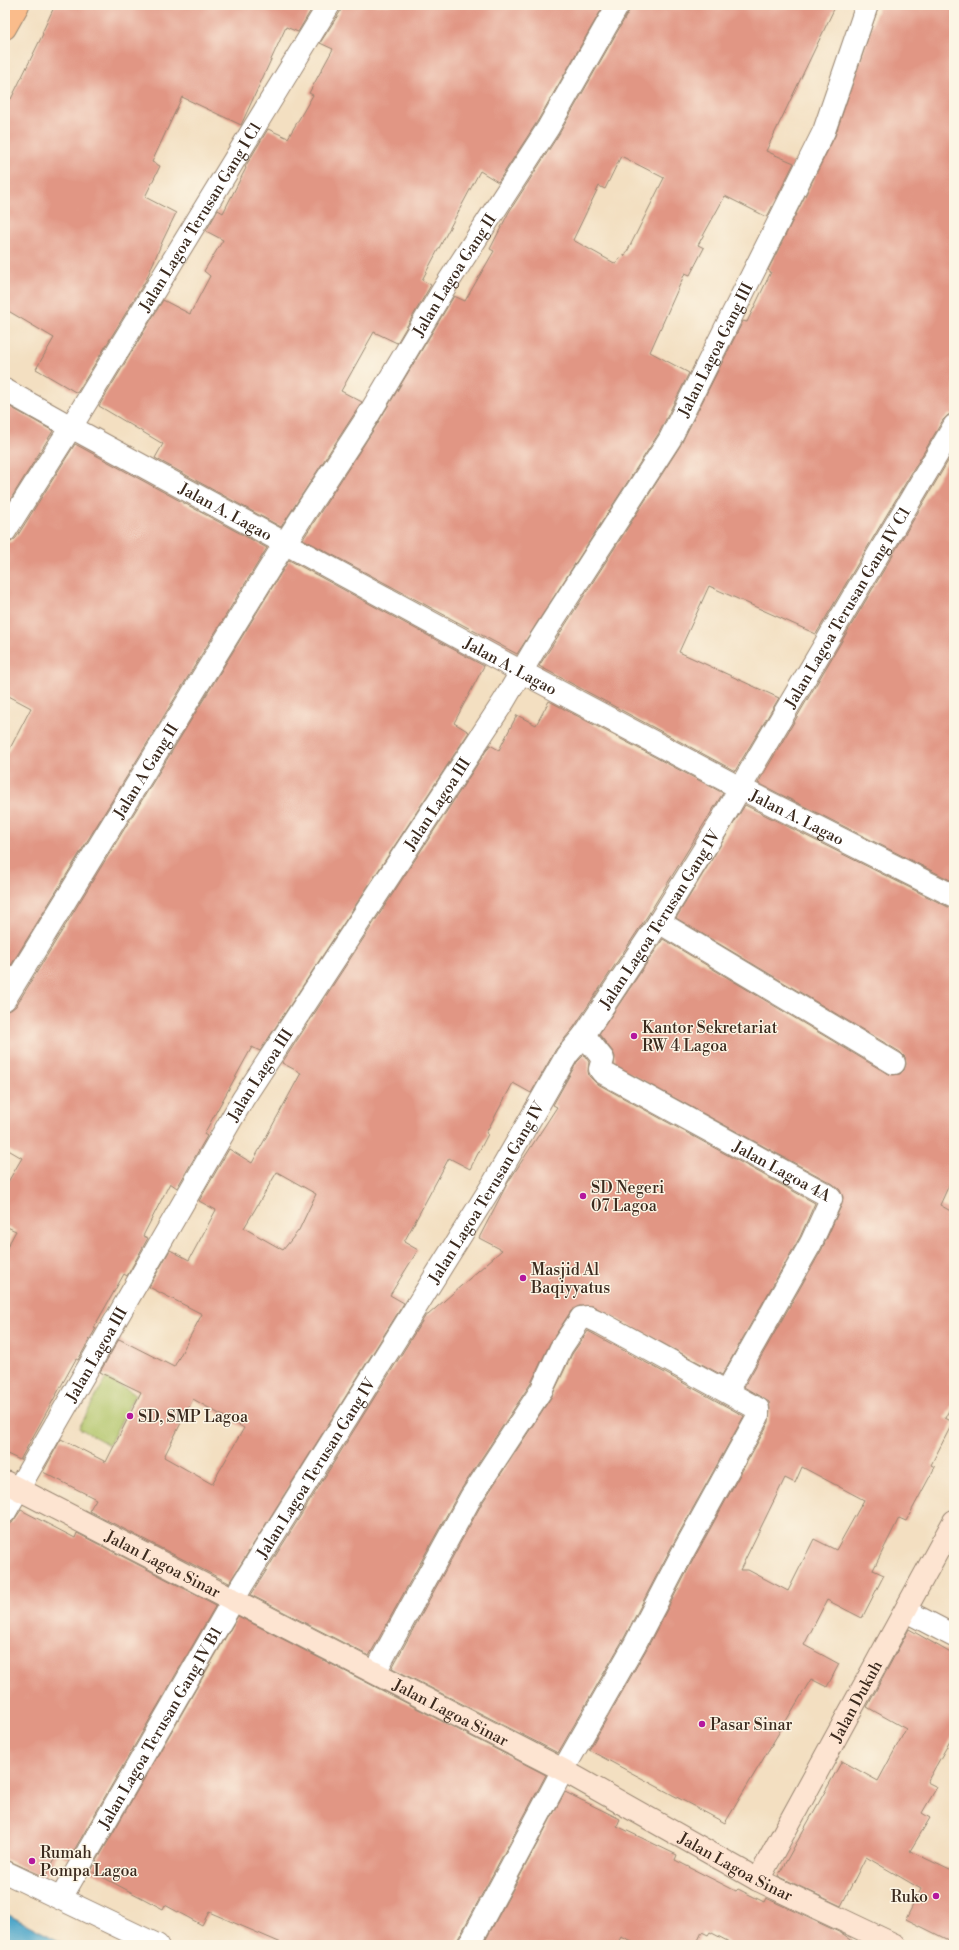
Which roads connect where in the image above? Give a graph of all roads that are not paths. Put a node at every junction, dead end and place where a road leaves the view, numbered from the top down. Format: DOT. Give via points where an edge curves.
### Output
graph roads {
  1 [pos="18,5"];
  2 [pos="329,5"];
  3 [pos="618,5"];
  4 [pos="867,5"];
  5 [pos="5,28"];
  6 [pos="5,390"];
  7 [pos="954,426"];
  8 [pos="71,427"];
  9 [pos="5,531"];
  10 [pos="285,543"];
  11 [pos="520,672"];
  12 [pos="740,788"];
  13 [pos="954,896"];
  14 [pos="659,922"];
  15 [pos="5,999"];
  16 [pos="584,1035"];
  17 [pos="894,1063"];
  18 [pos="728,1391"];
  19 [pos="12,1486"];
  20 [pos="5,1512"];
  21 [pos="954,1521"];
  22 [pos="235,1599"];
  23 [pos="906,1611"];
  24 [pos="954,1636"];
  25 [pos="375,1672"];
  26 [pos="563,1770"];
  27 [pos="5,1872"];
  28 [pos="758,1880"];
  29 [pos="61,1898"];
  30 [pos="157,1945"];
  31 [pos="469,1945"];
  32 [pos="895,1945"];
  1 -- 5 [label="highway"];
  2 -- 8 [label="street, Jalan Lagoa Terusan Gang I C1"];
  3 -- 10 [label="street, Jalan Lagoa Gang II" via="548,128 443,290 366,419"];
  4 -- 11 [label="street, Jalan Lagoa Gang III" via="824,131 670,439"];
  6 -- 8 [label="street, Jalan A. Lagao"];
  7 -- 12 [label="street, Jalan Lagoa Terusan Gang IV C1"];
  8 -- 9 [label="street, Jalan Lagoa Terusan Gang I C1"];
  8 -- 10 [label="street, Jalan A. Lagao"];
  10 -- 11 [label="street, Jalan A. Lagao"];
  10 -- 15 [label="street, Jalan A Gang II"];
  11 -- 12 [label="street, Jalan A. Lagao"];
  11 -- 19 [label="street, Jalan Lagoa III" via="504,701 243,1099 38,1454"];
  12 -- 13 [label="street, Jalan A. Lagao"];
  12 -- 14 [label="street, Jalan Lagoa Terusan Gang IV"];
  14 -- 16 [label="street, Jalan Lagoa Terusan Gang IV"];
  14 -- 17 [label="street"];
  16 -- 18 [label="street, Jalan Lagoa 4A" via="603,1059 600,1069 602,1072 831,1199 811,1242"];
  16 -- 22 [label="street, Jalan Lagoa Terusan Gang IV" via="567,1055 493,1184"];
  18 -- 25 [label="street" via="601,1323 581,1318 561,1348 542,1390 517,1424 471,1497"];
  18 -- 26 [label="street" via="758,1409 758,1416 635,1644"];
  19 -- 20 [label="street, Jalan Lagoa III"];
  19 -- 22 [label="street, Jalan Lagoa Sinar"];
  21 -- 23 [label="street, Jalan Dukuh"];
  22 -- 25 [label="street, Jalan Lagoa Sinar"];
  22 -- 29 [label="street, Jalan Lagoa Terusan Gang IV B1"];
  23 -- 24 [label="street"];
  23 -- 28 [label="street, Jalan Dukuh"];
  25 -- 26 [label="street, Jalan Lagoa Sinar"];
  26 -- 28 [label="street, Jalan Lagoa Sinar"];
  26 -- 31 [label="street"];
  27 -- 29 [label="street"];
  28 -- 32 [label="street, Jalan Lagoa Sinar"];
  29 -- 30 [label="street"];
}
